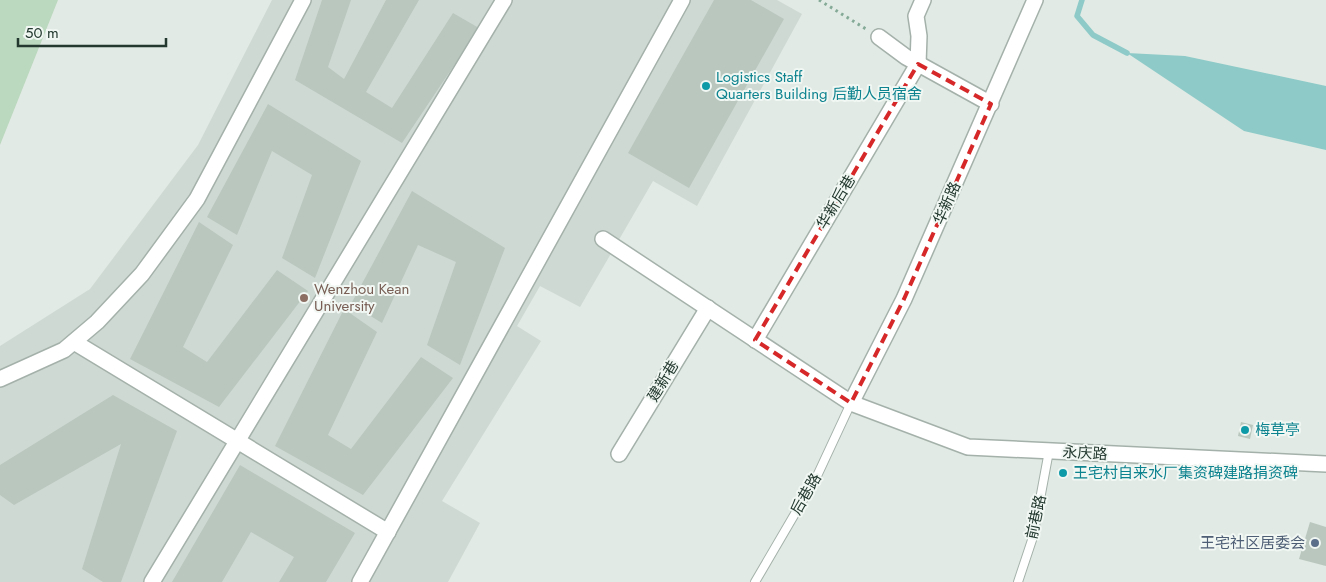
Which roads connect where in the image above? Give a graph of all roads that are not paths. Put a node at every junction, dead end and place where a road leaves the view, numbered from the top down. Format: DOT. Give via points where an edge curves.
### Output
graph roads {
  1 [pos="303,0"];
  2 [pos="504,0"];
  3 [pos="682,0"];
  4 [pos="923,0"];
  5 [pos="1035,0"];
  6 [pos="879,38"];
  7 [pos="918,64"];
  8 [pos="990,104"];
  9 [pos="603,240"];
  10 [pos="708,308"];
  11 [pos="755,340"];
  12 [pos="74,342"];
  13 [pos="0,379"];
  14 [pos="851,403"];
  15 [pos="238,441"];
  16 [pos="1049,451"];
  17 [pos="619,454"];
  18 [pos="1326,464"];
  19 [pos="388,532"];
  20 [pos="152,582"];
  21 [pos="360,582"];
  22 [pos="755,582"];
  23 [pos="1018,582"];
  1 -- 12 [label="street" via="197,199 142,274"];
  2 -- 15 [label="street"];
  3 -- 19 [label="street"];
  4 -- 7 [label="street" via="916,16"];
  5 -- 8 [label="street, 华新路"];
  6 -- 7 [label="street"];
  7 -- 8 [label="street"];
  7 -- 11 [label="street, 华新后巷"];
  8 -- 14 [label="street, 华新路" via="904,299"];
  9 -- 10 [label="street, 永庆路"];
  10 -- 11 [label="street, 永庆路"];
  10 -- 17 [label="street, 建新巷"];
  11 -- 14 [label="street, 永庆路"];
  12 -- 13 [label="street" via="64,350"];
  12 -- 15 [label="street"];
  14 -- 16 [label="street, 永庆路" via="968,447"];
  14 -- 22 [label="lane, 后巷路" via="818,476"];
  15 -- 19 [label="street"];
  15 -- 20 [label="street"];
  16 -- 18 [label="street, 永庆路"];
  16 -- 23 [label="lane, 前巷路" via="1033,537"];
  19 -- 21 [label="street"];
}
